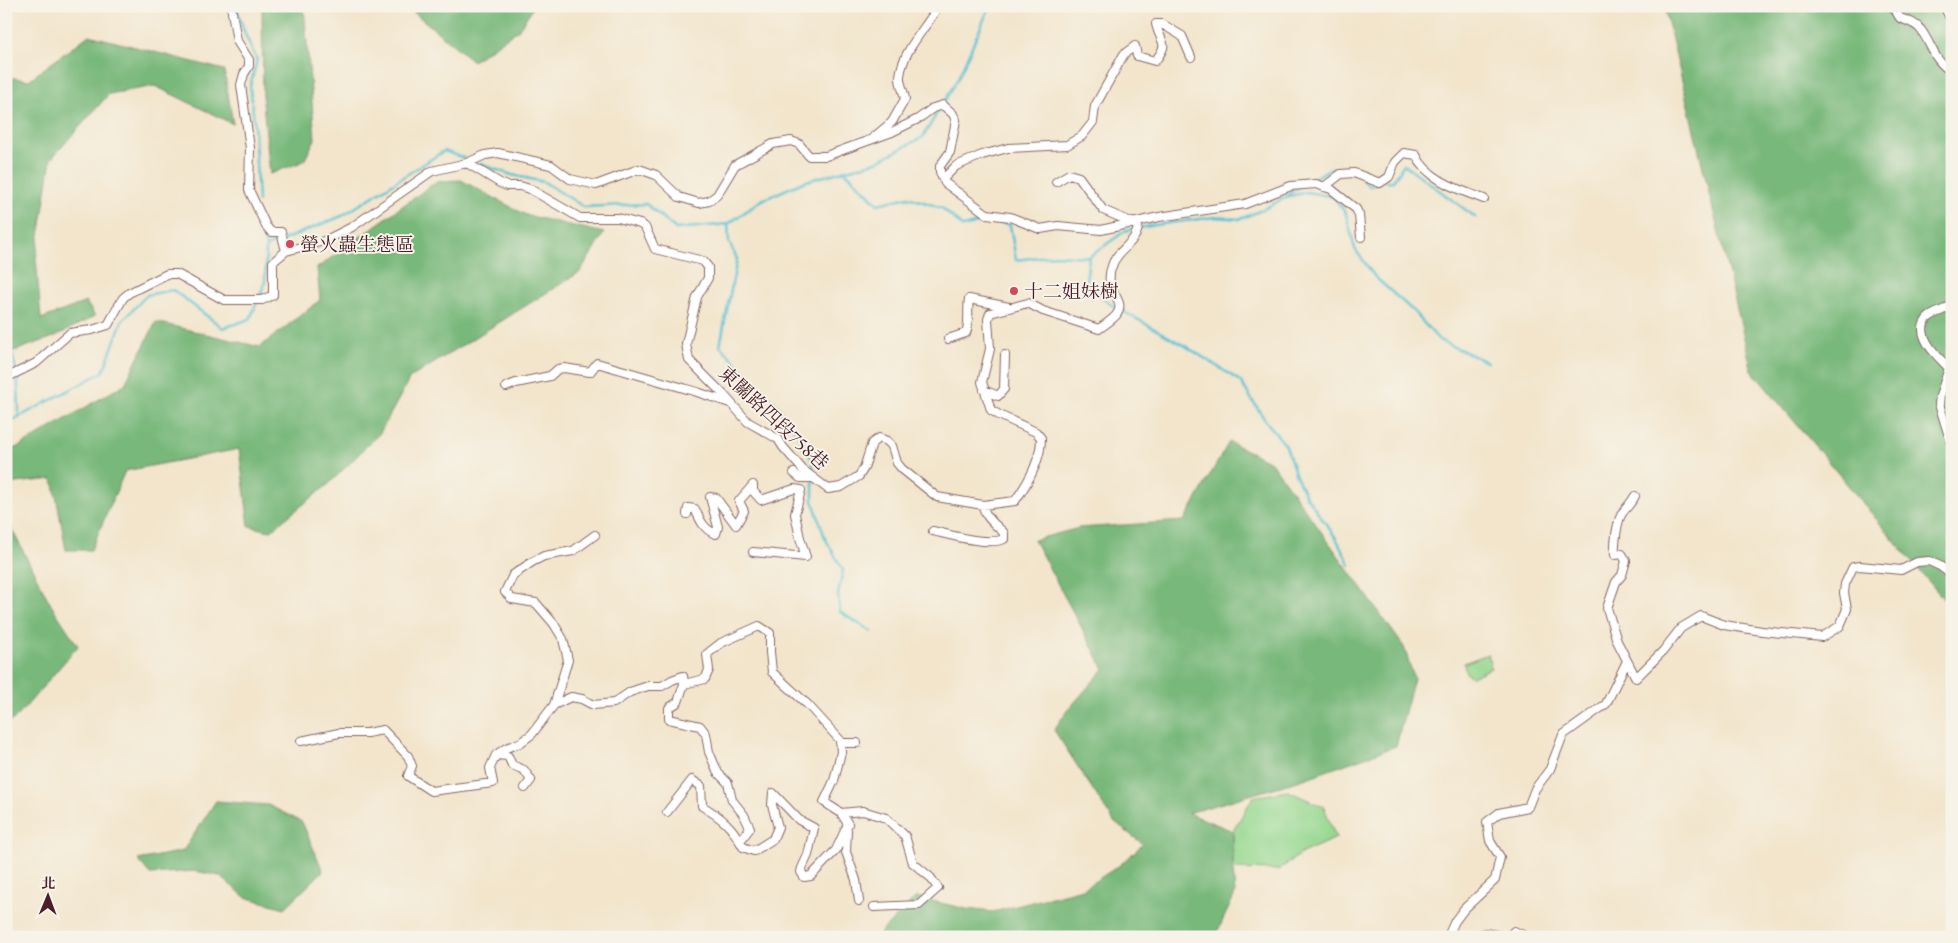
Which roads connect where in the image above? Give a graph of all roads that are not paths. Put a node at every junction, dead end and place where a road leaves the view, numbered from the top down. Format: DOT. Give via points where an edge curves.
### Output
graph roads {
  1 [pos="231,6"];
  2 [pos="938,6"];
  3 [pos="1890,6"];
  4 [pos="1944,6"];
  5 [pos="1952,22"];
  6 [pos="1192,57"];
  7 [pos="1952,71"];
  8 [pos="870,140"];
  9 [pos="467,163"];
  10 [pos="943,179"];
  11 [pos="1056,182"];
  12 [pos="1324,187"];
  13 [pos="1484,198"];
  14 [pos="1134,222"];
  15 [pos="1361,237"];
  16 [pos="286,251"];
  17 [pos="1952,304"];
  18 [pos="1011,307"];
  19 [pos="948,340"];
  20 [pos="1005,355"];
  21 [pos="6,378"];
  22 [pos="506,387"];
  23 [pos="984,390"];
  24 [pos="732,404"];
  25 [pos="1952,446"];
  26 [pos="794,473"];
  27 [pos="814,478"];
  28 [pos="801,490"];
  29 [pos="1634,496"];
  30 [pos="983,505"];
  31 [pos="687,514"];
  32 [pos="933,530"];
  33 [pos="595,535"];
  34 [pos="753,552"];
  35 [pos="1952,575"];
  36 [pos="1627,660"];
  37 [pos="684,684"];
  38 [pos="554,705"];
  39 [pos="301,741"];
  40 [pos="840,743"];
  41 [pos="856,743"];
  42 [pos="496,755"];
  43 [pos="524,788"];
  44 [pos="667,812"];
  45 [pos="841,813"];
  46 [pos="848,824"];
  47 [pos="740,842"];
  48 [pos="859,901"];
  49 [pos="874,907"];
  50 [pos="1458,937"];
  51 [pos="1473,937"];
  52 [pos="1508,937"];
  53 [pos="1527,937"];
  1 -- 16 [label="street" via="237,41 249,60 241,85 250,148 249,190 266,226 271,232 281,232"];
  2 -- 8 [label="street" via="908,50 900,77 905,99 892,122"];
  3 -- 7 [label="street" via="1900,18 1920,29 1942,64"];
  4 -- 5 [label="street"];
  6 -- 10 [label="street" via="1182,36 1162,24 1156,24 1164,40 1163,51 1155,61 1137,56 1135,46 1124,54 1095,106 1093,122 1082,136 1067,145 1008,148 982,156 956,166"];
  8 -- 9 [label="street" via="826,156 809,156 799,144 791,142 773,144 735,165 717,195 699,203 679,197 656,175 639,169 596,185 570,179 550,165 498,153"];
  8 -- 10 [label="street" via="892,132 939,106 948,108 956,120 950,152 940,166"];
  9 -- 16 [label="street" via="432,171 352,228 324,241"];
  9 -- 24 [label="street, 東關路四段758巷" via="507,186 530,189 580,218 618,218 640,224 646,227 655,249 703,261 708,267 708,278 697,297 692,317 686,344 689,360"];
  10 -- 14 [label="street" via="987,214 1010,217 1040,228 1058,226 1101,230"];
  11 -- 14 [label="street" via="1069,174 1079,177 1103,210"];
  12 -- 13 [label="street" via="1341,174 1354,173 1380,183 1389,177 1395,162 1404,153 1416,155 1420,163 1451,186"];
  12 -- 14 [label="street" via="1316,184 1291,186 1245,204"];
  12 -- 15 [label="street" via="1356,209"];
  14 -- 18 [label="street, 東關路四段758巷" via="1138,225 1138,233 1113,263 1110,274 1112,290 1120,302 1119,310 1099,329 1028,303"];
  16 -- 21 [label="street" via="273,262 273,295 262,300 224,300 177,274 167,274 129,292 108,325 70,333 36,363"];
  17 -- 25 [label="street" via="1928,318 1924,329 1931,348 1949,368 1939,404"];
  18 -- 19 [label="street" via="969,299 966,333"];
  18 -- 23 [label="street, 東關路四段758巷" via="990,313 988,318 990,349 982,382"];
  20 -- 23 [label="street" via="1004,389 998,396"];
  22 -- 24 [label="street" via="550,376 558,369 590,372 597,364"];
  23 -- 30 [label="street, 東關路四段758巷" via="991,410 1036,432 1041,438 1041,449 1025,487 1015,501"];
  24 -- 27 [label="street, 東關路四段758巷" via="748,422 778,439 803,470"];
  26 -- 27 [label="street" via="800,478"];
  27 -- 28 [label="street"];
  27 -- 30 [label="street, 東關路四段758巷" via="828,489 833,489 859,476 872,443 879,438 892,446 902,469 937,497"];
  28 -- 31 [label="street" via="794,489 761,500 753,491 753,485 739,501 744,512 736,525 716,498 710,497 718,527 716,534 702,524 695,509 688,508"];
  28 -- 34 [label="street" via="795,514 806,557"];
  29 -- 36 [label="street" via="1628,509 1622,512 1614,537 1614,554 1622,554 1626,561 1608,608"];
  30 -- 32 [label="street" via="989,519 1004,533 1004,539 982,541"];
  33 -- 38 [label="street" via="572,551 544,556 532,562 513,575 506,592 512,599 536,603 563,639 568,660"];
  35 -- 36 [label="street" via="1929,561 1917,562 1901,570 1853,567 1845,584 1847,609 1840,626 1822,637 1724,625 1700,616 1681,628 1636,678"];
  36 -- 50 [label="street" via="1606,704 1563,735 1550,769 1535,789 1528,807 1499,814 1486,822 1490,841 1500,857 1495,880 1455,921 1449,934"];
  37 -- 38 [label="street" via="683,676 662,686 648,686 630,692 614,703 601,706 571,697"];
  37 -- 40 [label="street" via="705,679 707,654 721,643 759,626 770,633 772,672 808,705"];
  37 -- 47 [label="street" via="678,702 670,708 669,719 700,726 706,734 718,773 728,783 732,800 750,828"];
  38 -- 42 [label="street" via="532,734"];
  39 -- 42 [label="street" via="339,733 384,730 408,756 412,766 408,776 431,791 493,783 490,768"];
  40 -- 41 [label="street"];
  40 -- 45 [label="street" via="834,780 824,802"];
  42 -- 43 [label="street" via="508,756 512,765 524,770 531,780"];
  44 -- 47 [label="street" via="692,780 701,786 702,806 721,818"];
  45 -- 46 [label="street"];
  45 -- 49 [label="street" via="863,811 886,818 905,836 912,863 938,888 919,905"];
  46 -- 47 [label="street" via="836,850 811,876 804,877 801,872 814,828 799,820 773,793 772,805 778,827 773,838 754,850 743,847"];
  46 -- 48 [label="street" via="846,852"];
  51 -- 52 [label="street" via="1485,933"];
  52 -- 53 [label="street" via="1514,931"];
}
